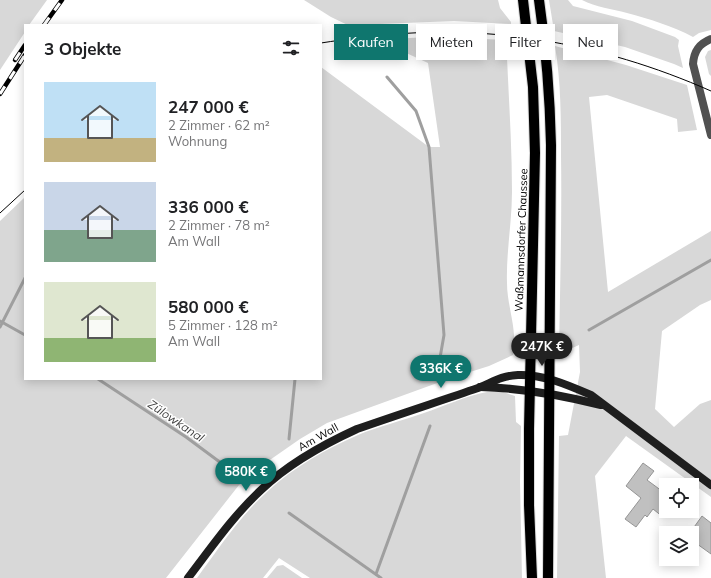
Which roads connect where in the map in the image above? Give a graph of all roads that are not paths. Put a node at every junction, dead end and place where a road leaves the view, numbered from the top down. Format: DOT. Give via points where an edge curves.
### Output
graph roads {
  1 [pos="523,0"];
  2 [pos="539,0"];
  3 [pos="711,39"];
  4 [pos="711,134"];
  5 [pos="530,376"];
  6 [pos="550,379"];
  7 [pos="479,387"];
  8 [pos="530,391"];
  9 [pos="549,394"];
  10 [pos="603,406"];
  11 [pos="711,485"];
  12 [pos="188,578"];
  13 [pos="532,578"];
  14 [pos="548,578"];
  1 -- 5 [label="main road, Waßmannsdorfer Chaussee" via="530,46 536,174"];
  2 -- 6 [label="main road" via="546,49 551,145"];
  3 -- 4 [label="street" via="697,48 693,64"];
  5 -- 6 [label="street, Am Wall"];
  5 -- 7 [label="street, Am Wall" via="500,378"];
  5 -- 8 [label="main road, Waßmannsdorfer Chaussee"];
  6 -- 9 [label="main road"];
  6 -- 10 [label="street, Am Wall" via="591,396"];
  7 -- 8 [label="street, Am Wall"];
  7 -- 12 [label="street, Am Wall" via="357,430 298,460 272,480 245,507"];
  8 -- 9 [label="street, Am Wall"];
  8 -- 13 [label="main road, Waßmannsdorfer Chaussee"];
  9 -- 10 [label="street, Am Wall"];
  9 -- 14 [label="main road"];
  10 -- 11 [label="street, Am Wall"];
}
